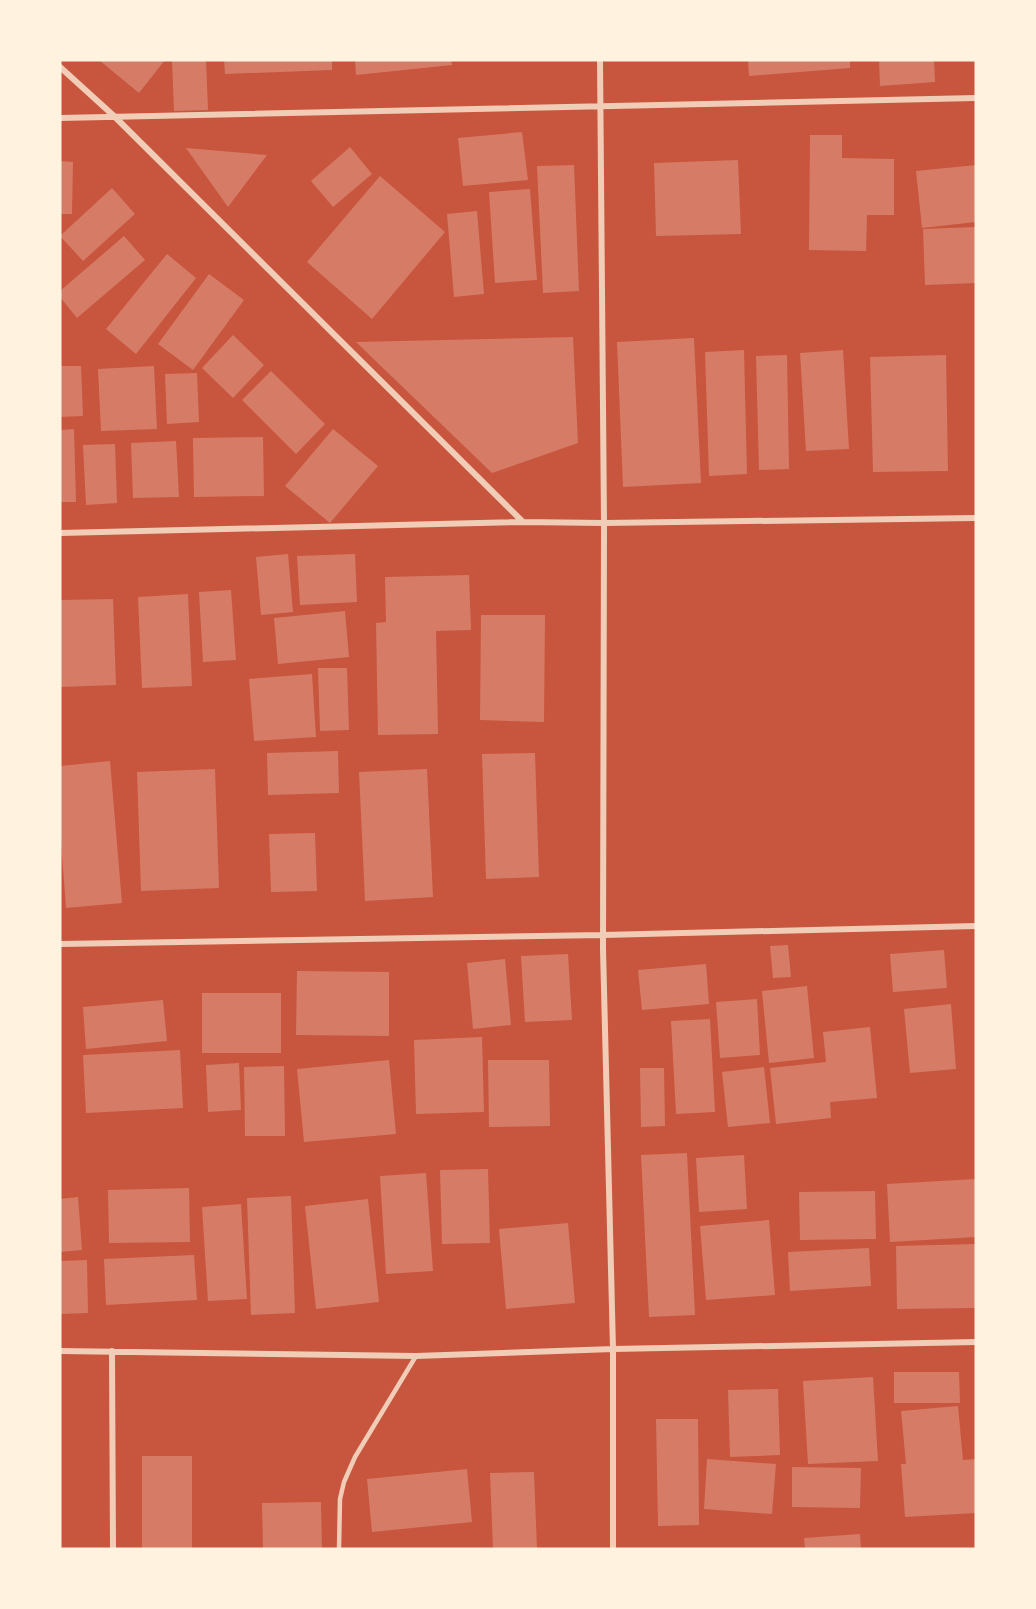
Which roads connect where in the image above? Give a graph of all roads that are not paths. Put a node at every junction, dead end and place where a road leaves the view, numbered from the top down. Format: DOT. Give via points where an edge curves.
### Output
graph roads {
  1 [pos="600,60"];
  2 [pos="60,67"];
  3 [pos="976,98"];
  4 [pos="601,105"];
  5 [pos="114,116"];
  6 [pos="60,118"];
  7 [pos="976,518"];
  8 [pos="523,522"];
  9 [pos="604,523"];
  10 [pos="60,533"];
  11 [pos="976,926"];
  12 [pos="603,935"];
  13 [pos="60,944"];
  14 [pos="976,1342"];
  15 [pos="614,1349"];
  16 [pos="60,1351"];
  17 [pos="112,1351"];
  18 [pos="417,1356"];
  19 [pos="113,1549"];
  20 [pos="339,1549"];
  21 [pos="613,1549"];
  1 -- 4 [label="street"];
  2 -- 5 [label="street"];
  3 -- 4 [label="street"];
  4 -- 5 [label="street"];
  4 -- 9 [label="street"];
  5 -- 6 [label="street"];
  5 -- 8 [label="street"];
  7 -- 9 [label="street"];
  8 -- 9 [label="street"];
  8 -- 10 [label="street"];
  9 -- 12 [label="street"];
  11 -- 12 [label="street"];
  12 -- 13 [label="street"];
  12 -- 15 [label="street"];
  14 -- 15 [label="street"];
  15 -- 18 [label="street"];
  15 -- 21 [label="street"];
  16 -- 17 [label="street"];
  17 -- 18 [label="street"];
  17 -- 19 [label="street"];
  18 -- 20 [label="lane" via="355,1457 344,1482"];
}
